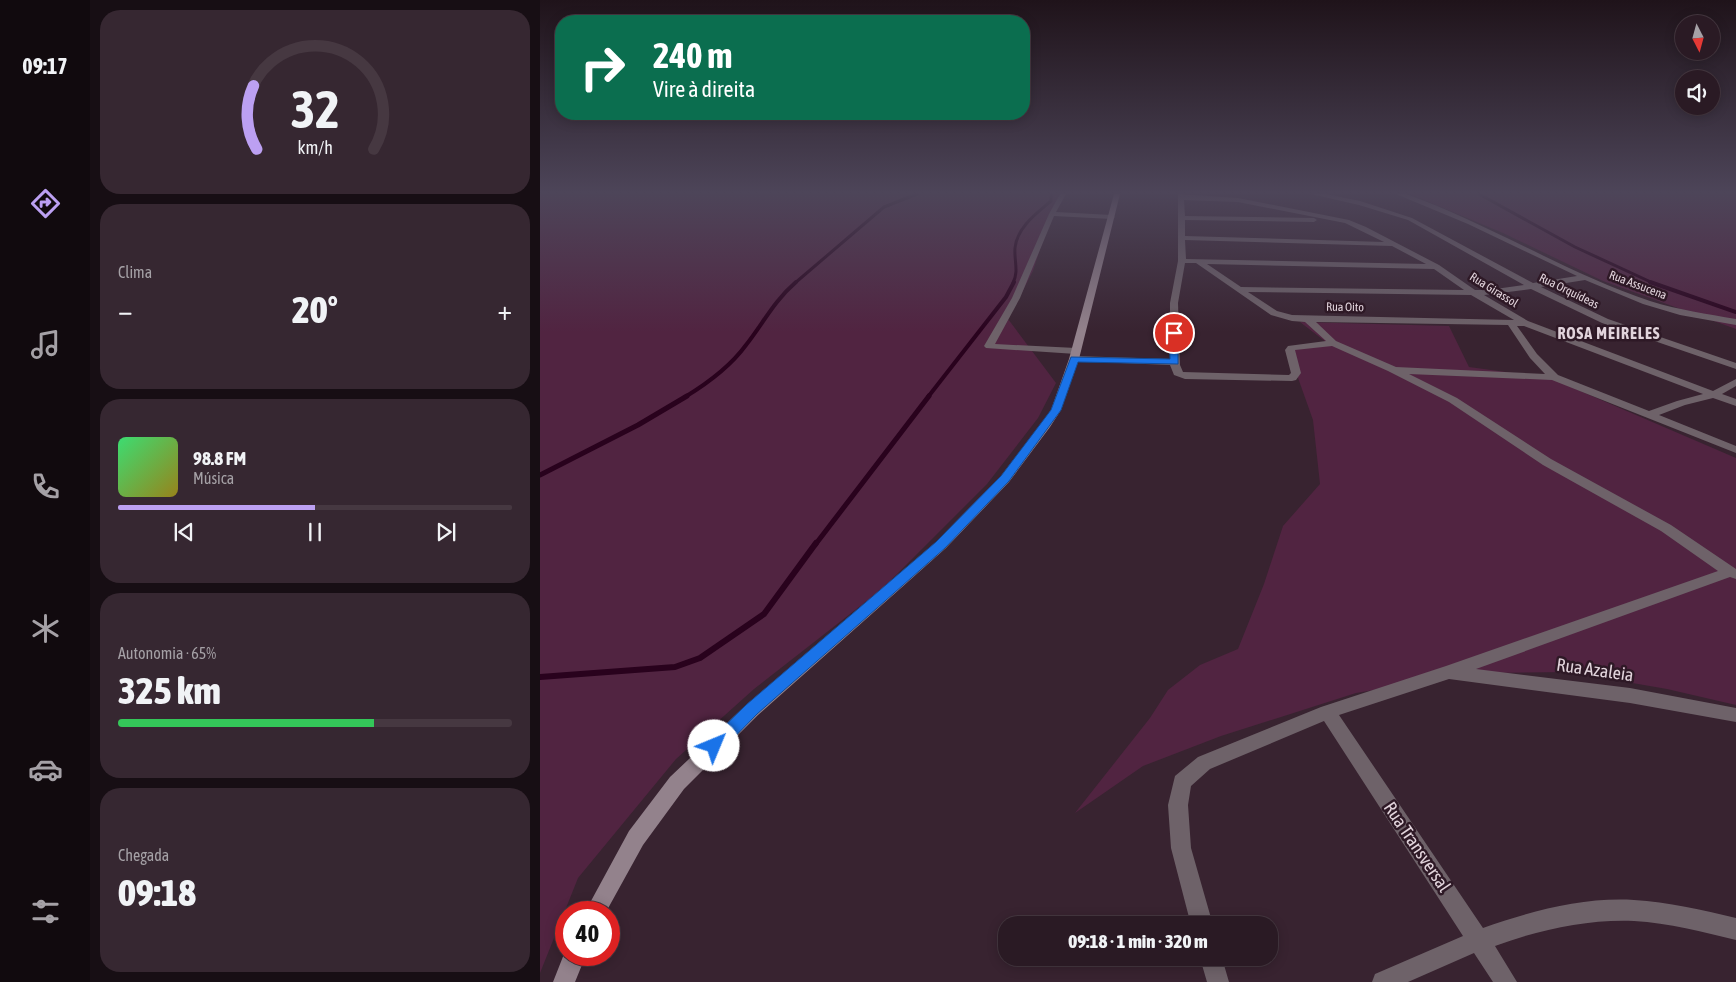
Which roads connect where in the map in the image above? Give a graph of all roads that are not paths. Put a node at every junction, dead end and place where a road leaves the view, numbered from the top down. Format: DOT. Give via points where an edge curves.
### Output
graph roads {
  1 [pos="1041,240"];
  2 [pos="1106,240"];
  3 [pos="1183,240"];
  4 [pos="1248,240"];
  5 [pos="1387,240"];
  6 [pos="1449,240"];
  7 [pos="1510,240"];
  8 [pos="1396,244"];
  9 [pos="1182,261"];
  10 [pos="1198,261"];
  11 [pos="1436,267"];
  12 [pos="1587,276"];
  13 [pos="1532,286"];
  14 [pos="1237,289"];
  15 [pos="1475,294"];
  16 [pos="1308,319"];
  17 [pos="1736,322"];
  18 [pos="1511,323"];
  19 [pos="1525,323"];
  20 [pos="1333,343"];
  21 [pos="1075,355"];
  22 [pos="1175,362"];
  23 [pos="1736,366"];
  24 [pos="1392,369"];
  25 [pos="1554,377"];
  26 [pos="1736,382"];
  27 [pos="1713,395"];
  28 [pos="1736,403"];
  29 [pos="1650,414"];
  30 [pos="1736,450"];
  31 [pos="1733,573"];
  32 [pos="1448,672"];
  33 [pos="1327,712"];
  34 [pos="1736,715"];
  35 [pos="601,901"];
  36 [pos="1200,916"];
  37 [pos="1736,929"];
  38 [pos="1478,940"];
  39 [pos="571,966"];
  40 [pos="1213,966"];
  41 [pos="564,982"];
  42 [pos="1218,982"];
  43 [pos="1383,982"];
  44 [pos="1506,982"];
  1 -- 21 [label="street" via="1016,298 989,346"];
  2 -- 21 [label="street"];
  3 -- 9 [label="street"];
  4 -- 8 [label="street"];
  5 -- 8 [label="street, Rua Girassol"];
  6 -- 13 [label="street, Rua Orquídeas"];
  7 -- 12 [label="street, Rua Assucena"];
  8 -- 11 [label="street, Rua Girassol"];
  9 -- 10 [label="street"];
  9 -- 22 [label="street" via="1174,303"];
  10 -- 11 [label="street"];
  10 -- 14 [label="street, Rua Oito"];
  11 -- 15 [label="street, Rua Girassol"];
  12 -- 13 [label="street"];
  12 -- 17 [label="street, Rua Assucena" via="1683,313"];
  13 -- 15 [label="street"];
  13 -- 23 [label="street, Rua Orquídeas" via="1605,321"];
  14 -- 15 [label="street"];
  14 -- 16 [label="street, Rua Oito" via="1274,313"];
  15 -- 19 [label="street, Rua Girassol"];
  16 -- 18 [label="street, Rua Oito"];
  16 -- 20 [label="street"];
  18 -- 19 [label="street, Rua Oito"];
  18 -- 25 [label="street" via="1533,356"];
  19 -- 27 [label="street, Rua Girassol"];
  20 -- 22 [label="street" via="1291,348 1296,373 1292,378 1185,376 1176,371"];
  20 -- 24 [label="street"];
  21 -- 22 [label="street"];
  21 -- 35 [label="street" via="1056,410 1005,479 941,545 752,710 677,783 636,838"];
  24 -- 25 [label="street"];
  24 -- 31 [label="street" via="1453,400 1547,462 1666,528"];
  25 -- 29 [label="street"];
  26 -- 27 [label="street"];
  27 -- 28 [label="street, Rua Girassol"];
  27 -- 29 [label="street"];
  29 -- 30 [label="street"];
  31 -- 32 [label="street"];
  32 -- 33 [label="street"];
  32 -- 34 [label="street, Rua Azaleia" via="1566,685 1666,700"];
  33 -- 36 [label="street" via="1204,763 1182,782 1178,826"];
  33 -- 38 [label="street, Rua Transversal"];
  37 -- 38 [label="street" via="1680,916 1622,910 1560,915"];
  38 -- 43 [label="street"];
  38 -- 44 [label="street, Rua Transversal"];
  39 -- 41 [label="street"];
  40 -- 42 [label="street"];
}
